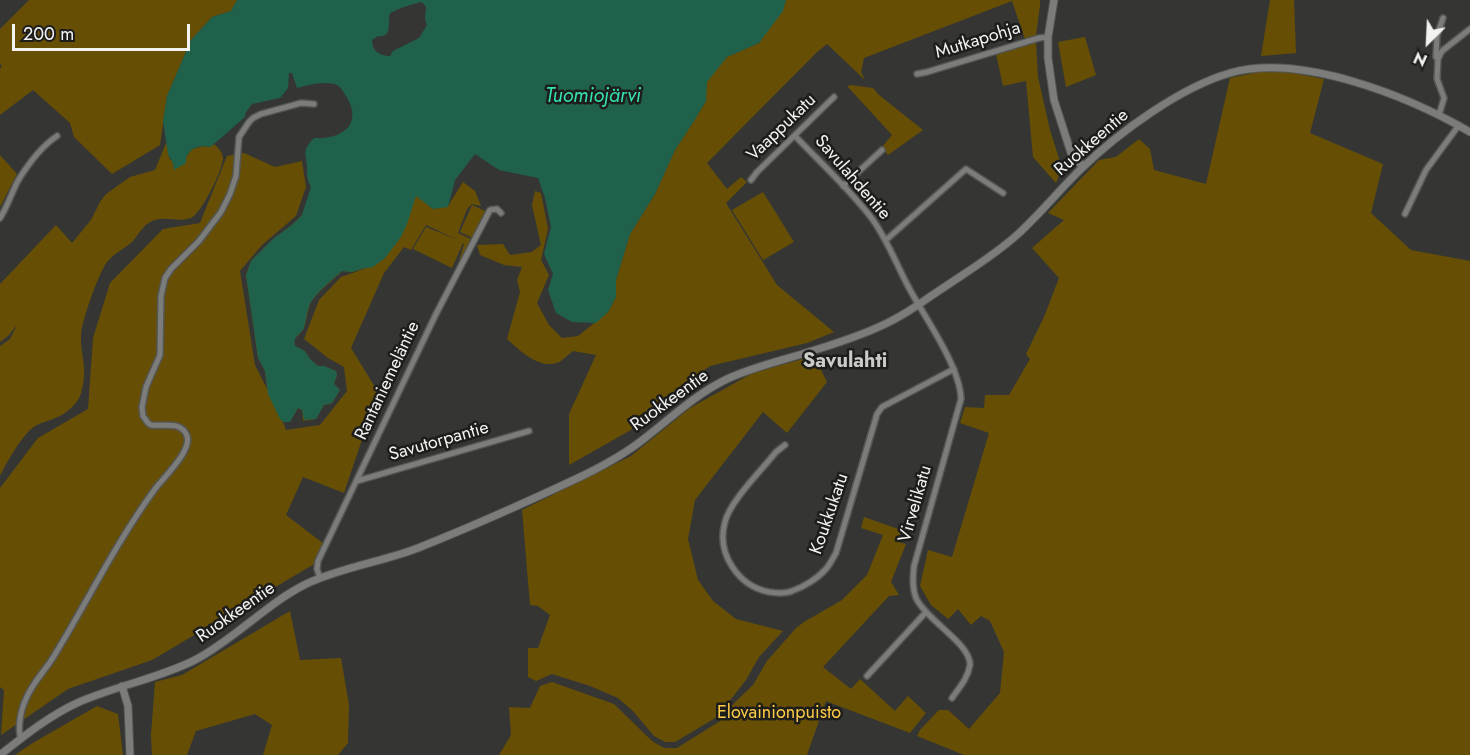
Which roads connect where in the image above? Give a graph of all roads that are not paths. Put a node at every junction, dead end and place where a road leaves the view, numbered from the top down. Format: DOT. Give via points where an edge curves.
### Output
graph roads {
  1 [pos="1054,0"];
  2 [pos="1443,18"];
  3 [pos="1470,29"];
  4 [pos="1048,37"];
  5 [pos="1438,59"];
  6 [pos="917,74"];
  7 [pos="834,97"];
  8 [pos="314,104"];
  9 [pos="1439,115"];
  10 [pos="1458,125"];
  11 [pos="1470,132"];
  12 [pos="57,136"];
  13 [pos="795,136"];
  14 [pos="882,150"];
  15 [pos="1084,166"];
  16 [pos="751,180"];
  17 [pos="843,186"];
  18 [pos="1003,193"];
  19 [pos="501,213"];
  20 [pos="1405,214"];
  21 [pos="0,218"];
  22 [pos="886,240"];
  23 [pos="918,304"];
  24 [pos="954,369"];
  25 [pos="529,431"];
  26 [pos="785,445"];
  27 [pos="357,482"];
  28 [pos="320,578"];
  29 [pos="926,612"];
  30 [pos="867,675"];
  31 [pos="122,686"];
  32 [pos="952,698"];
  33 [pos="21,738"];
  34 [pos="0,755"];
  35 [pos="130,755"];
  1 -- 4 [label="street"];
  2 -- 5 [label="street" via="1437,36"];
  3 -- 5 [label="street" via="1442,51"];
  4 -- 6 [label="street, Mutkapohja"];
  4 -- 15 [label="street" via="1054,100 1073,159"];
  5 -- 9 [label="street" via="1437,78 1444,98"];
  7 -- 13 [label="street, Vaappukatu"];
  8 -- 33 [label="street" via="261,114 249,122 239,136 236,176 221,212 165,278 160,296 160,355 143,395 142,412 150,425 179,427 188,438 187,447 133,521 53,659 30,689 21,716"];
  9 -- 10 [label="street, Ruokkeentie"];
  9 -- 15 [label="street, Ruokkeentie" via="1405,99 1335,77 1296,69 1256,68 1221,76 1185,92 1140,120"];
  10 -- 11 [label="street, Ruokkeentie"];
  10 -- 20 [label="street" via="1426,170"];
  12 -- 21 [label="street" via="19,179"];
  13 -- 16 [label="street, Vaappukatu"];
  13 -- 17 [label="street, Savulahdentie"];
  14 -- 17 [label="street"];
  15 -- 23 [label="street, Ruokkeentie" via="1014,238"];
  17 -- 22 [label="street, Savulahdentie"];
  18 -- 22 [label="street" via="966,169"];
  19 -- 27 [label="street, Rantaniemeläntie" via="490,210"];
  22 -- 23 [label="street, Savulahdentie"];
  23 -- 24 [label="street, Virvelikatu"];
  23 -- 28 [label="street, Ruokkeentie" via="867,332 723,381 601,467 418,548"];
  24 -- 26 [label="street, Koukkukatu" via="882,407 836,553 812,581 791,592 774,593 749,584 731,565 724,549 723,528 732,506"];
  24 -- 29 [label="street, Virvelikatu" via="960,399 914,566 916,598"];
  25 -- 27 [label="street, Savutorpantie"];
  27 -- 28 [label="street, Rantaniemeläntie" via="318,561"];
  28 -- 31 [label="street, Ruokkeentie" via="278,600 198,658"];
  29 -- 30 [label="street"];
  29 -- 32 [label="street, Virvelikatu" via="968,654 967,676"];
  31 -- 33 [label="street, Ruokkeentie" via="63,710"];
  31 -- 35 [label="street" via="128,706"];
  33 -- 34 [label="street, Ruokkeentie"];
}
